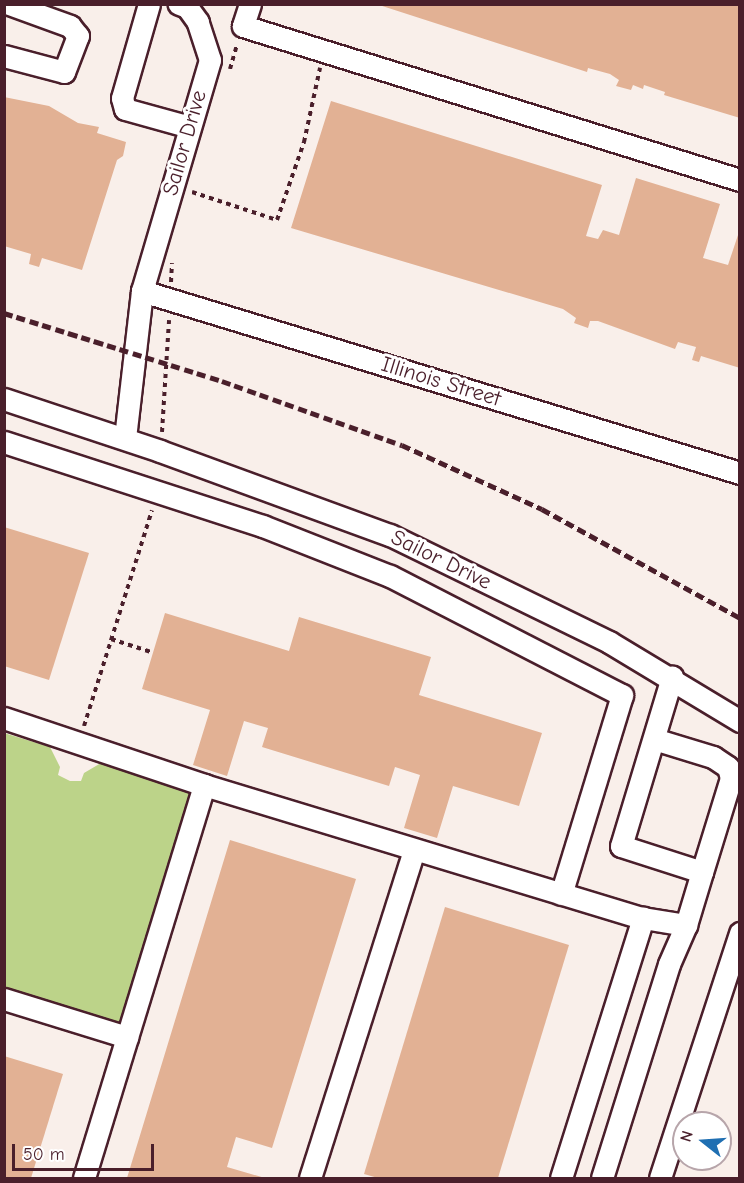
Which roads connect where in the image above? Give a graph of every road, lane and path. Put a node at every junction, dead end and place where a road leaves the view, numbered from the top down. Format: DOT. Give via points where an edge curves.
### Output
graph roads {
  1 [pos="9,4"];
  2 [pos="149,4"];
  3 [pos="179,4"];
  4 [pos="250,4"];
  5 [pos="243,26"];
  6 [pos="323,51"];
  7 [pos="4,56"];
  8 [pos="226,82"];
  9 [pos="190,128"];
  10 [pos="740,180"];
  11 [pos="196,181"];
  12 [pos="192,192"];
  13 [pos="189,202"];
  14 [pos="173,255"];
  15 [pos="142,291"];
  16 [pos="170,300"];
  17 [pos="4,399"];
  18 [pos="125,438"];
  19 [pos="4,442"];
  20 [pos="160,451"];
  21 [pos="740,473"];
  22 [pos="158,491"];
  23 [pos="111,639"];
  24 [pos="151,652"];
  25 [pos="672,677"];
  26 [pos="4,718"];
  27 [pos="740,721"];
  28 [pos="654,738"];
  29 [pos="79,742"];
  30 [pos="204,785"];
  31 [pos="414,850"];
  32 [pos="702,872"];
  33 [pos="561,894"];
  34 [pos="643,918"];
  35 [pos="686,925"];
  36 [pos="740,933"];
  37 [pos="4,999"];
  38 [pos="127,1037"];
  39 [pos="84,1179"];
  40 [pos="310,1179"];
  41 [pos="561,1179"];
  42 [pos="602,1179"];
  43 [pos="660,1179"];
  1 -- 7 [label="street" via="70,26 78,36 64,72"];
  2 -- 9 [label="street" via="122,98 125,109"];
  3 -- 9 [label="street, Sailor Drive" via="187,7 198,22 210,60"];
  4 -- 5 [label="street"];
  5 -- 6 [label="street"];
  5 -- 8 [label="path"];
  6 -- 10 [label="street"];
  6 -- 12 [label="path" via="304,141 277,220"];
  9 -- 15 [label="street, Sailor Drive"];
  11 -- 12 [label="path"];
  12 -- 13 [label="path"];
  14 -- 16 [label="path"];
  15 -- 16 [label="street, Illinois Street"];
  15 -- 18 [label="street, Sailor Drive"];
  16 -- 20 [label="path"];
  16 -- 21 [label="street, Illinois Street"];
  17 -- 18 [label="street, Sailor Drive"];
  18 -- 20 [label="street, Sailor Drive"];
  19 -- 22 [label="street"];
  20 -- 25 [label="street, Sailor Drive" via="390,535"];
  22 -- 23 [label="path"];
  22 -- 33 [label="street" via="263,526 390,576 622,695"];
  23 -- 24 [label="path"];
  23 -- 29 [label="path"];
  25 -- 27 [label="street, Sailor Drive"];
  25 -- 28 [label="street"];
  26 -- 29 [label="street"];
  28 -- 32 [label="street" via="712,757 728,767 730,778"];
  28 -- 32 [label="street" via="621,846"];
  29 -- 30 [label="street"];
  30 -- 31 [label="street"];
  30 -- 38 [label="street"];
  31 -- 33 [label="street"];
  31 -- 40 [label="street"];
  32 -- 35 [label="street"];
  33 -- 34 [label="street"];
  34 -- 35 [label="street"];
  34 -- 41 [label="street"];
  35 -- 42 [label="street" via="669,964"];
  36 -- 43 [label="street"];
  37 -- 38 [label="street"];
  38 -- 39 [label="street"];
}
